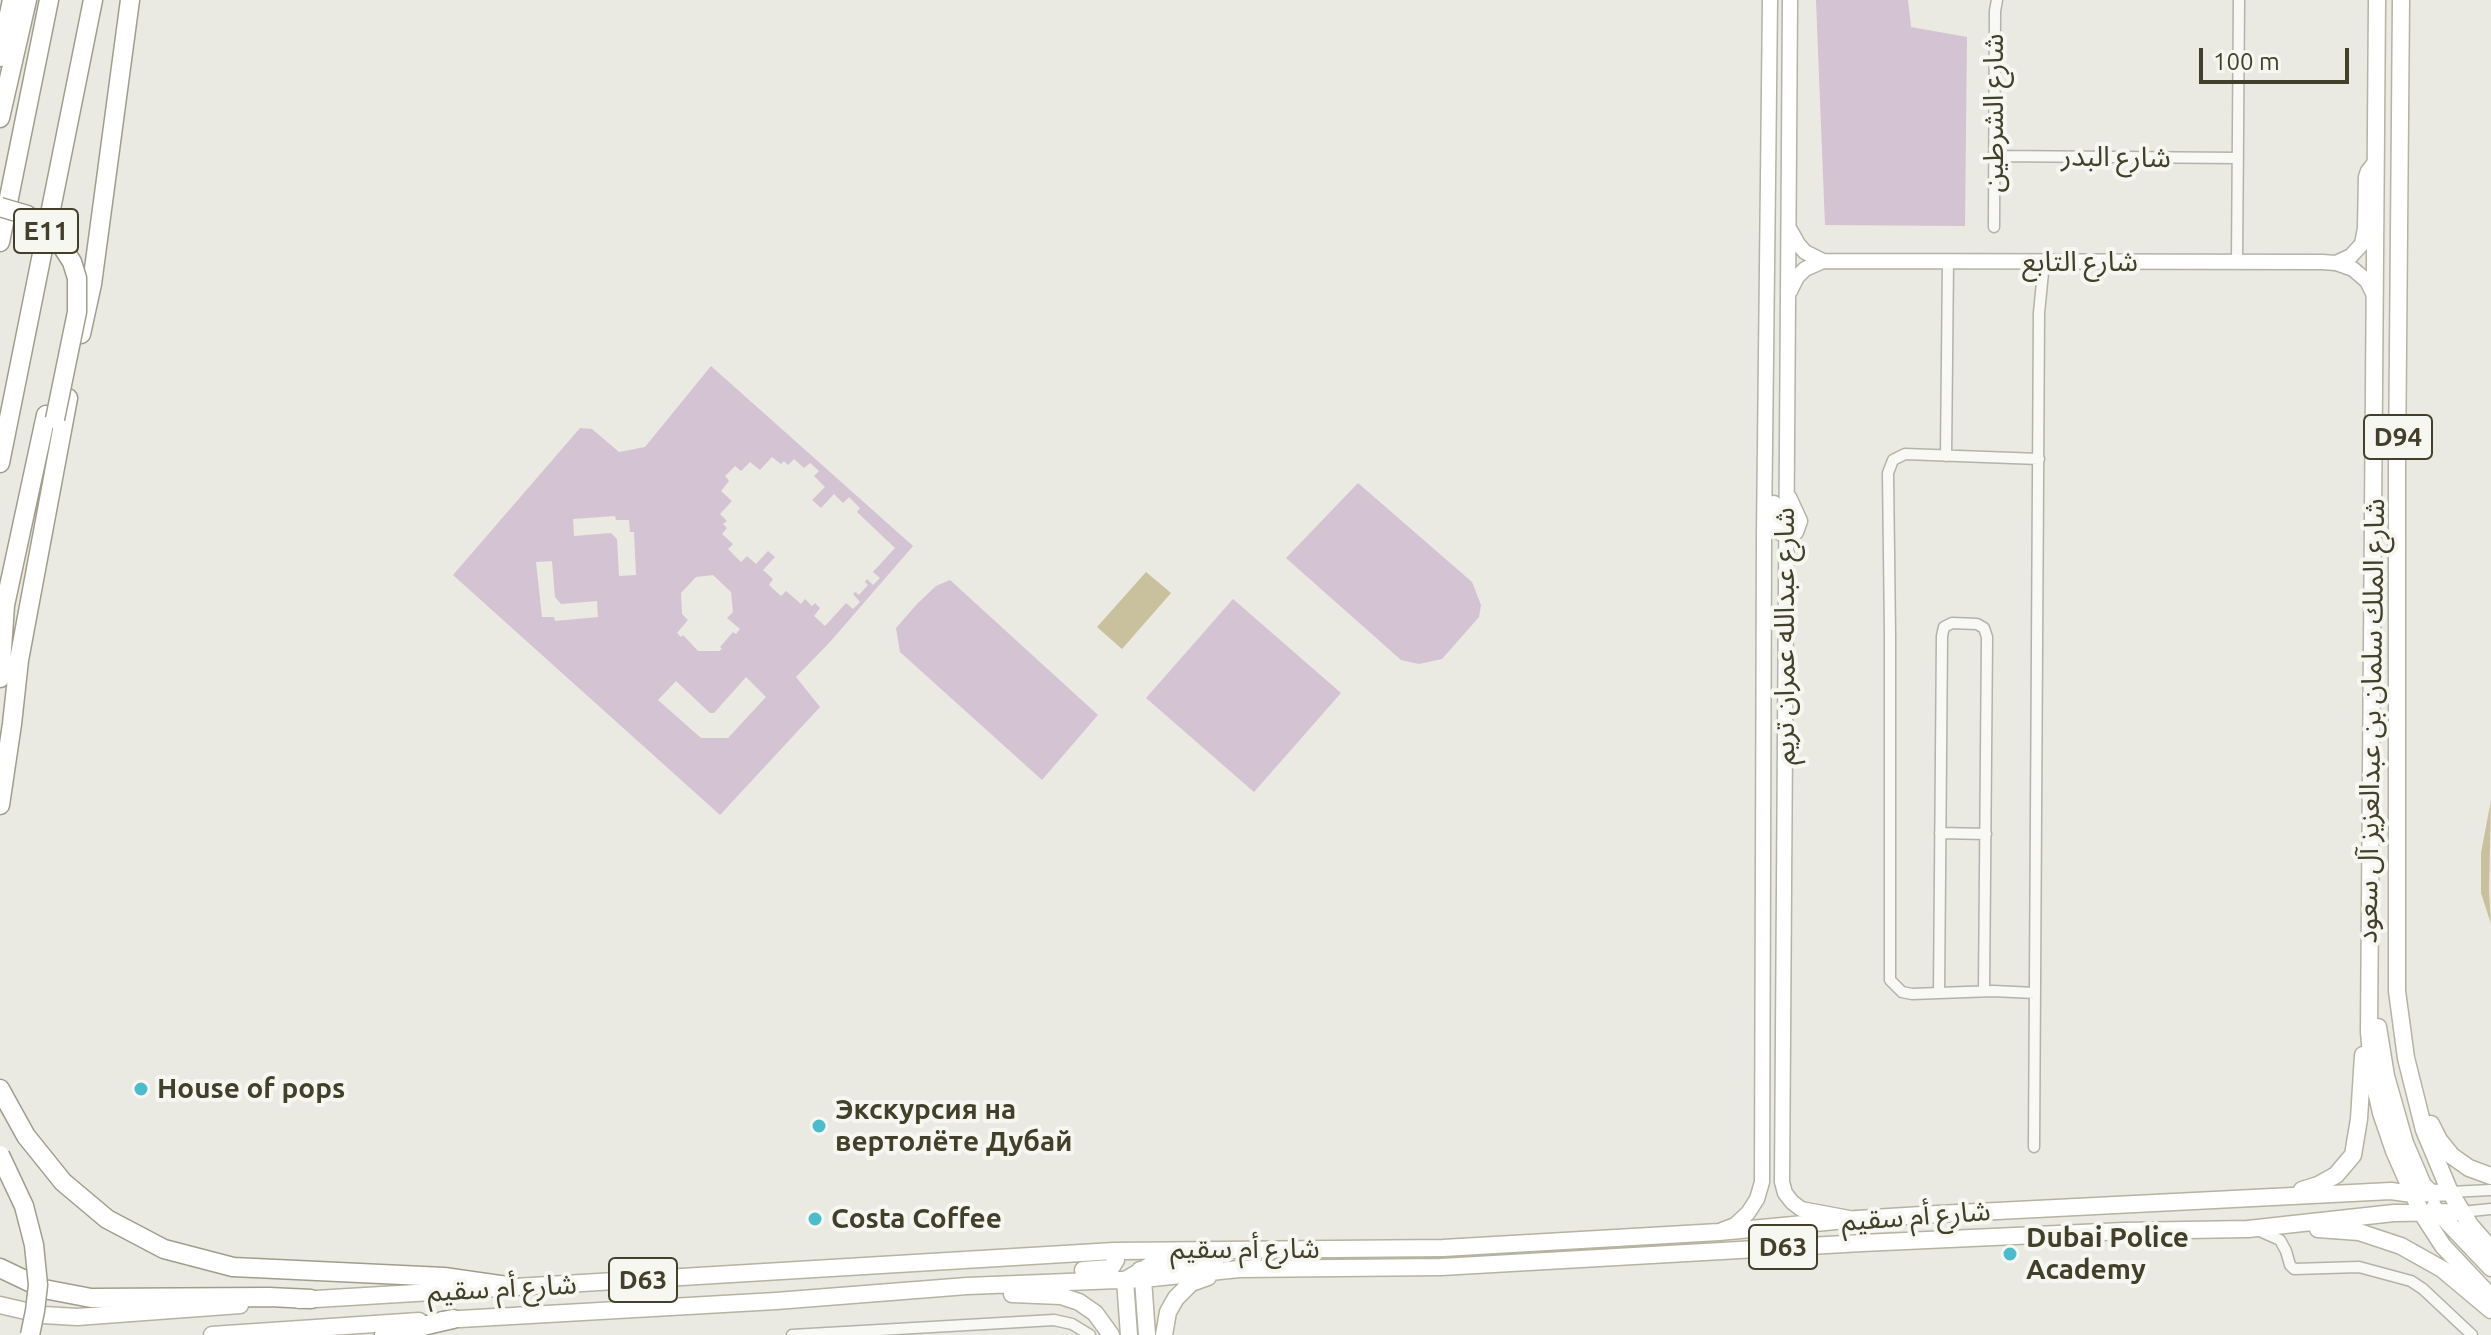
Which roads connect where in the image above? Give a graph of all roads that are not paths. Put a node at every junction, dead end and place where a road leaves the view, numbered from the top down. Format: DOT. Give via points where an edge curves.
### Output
graph roads {
  1 [pos="12,0"];
  2 [pos="27,0"];
  3 [pos="49,0"];
  4 [pos="93,0"];
  5 [pos="130,0"];
  6 [pos="1770,0"];
  7 [pos="1790,0"];
  8 [pos="1997,0"];
  9 [pos="2239,0"];
  10 [pos="2377,0"];
  11 [pos="2401,0"];
  12 [pos="0,57"];
  13 [pos="0,118"];
  14 [pos="1994,156"];
  15 [pos="2238,158"];
  16 [pos="2376,161"];
  17 [pos="0,207"];
  18 [pos="0,216"];
  19 [pos="1789,226"];
  20 [pos="1994,227"];
  21 [pos="0,242"];
  22 [pos="1823,261"];
  23 [pos="1948,261"];
  24 [pos="2040,262"];
  25 [pos="2237,262"];
  26 [pos="2336,263"];
  27 [pos="1788,295"];
  28 [pos="2375,297"];
  29 [pos="1767,396"];
  30 [pos="50,417"];
  31 [pos="2039,455"];
  32 [pos="1946,456"];
  33 [pos="0,463"];
  34 [pos="1786,535"];
  35 [pos="7,657"];
  36 [pos="2398,673"];
  37 [pos="0,678"];
  38 [pos="2372,712"];
  39 [pos="0,733"];
  40 [pos="0,805"];
  41 [pos="1940,833"];
  42 [pos="1986,834"];
  43 [pos="2369,946"];
  44 [pos="2035,989"];
  45 [pos="1988,991"];
  46 [pos="1939,993"];
  47 [pos="0,1089"];
  48 [pos="2413,1089"];
  49 [pos="2424,1130"];
  50 [pos="2034,1147"];
  51 [pos="0,1155"];
  52 [pos="2491,1176"];
  53 [pos="2491,1190"];
  54 [pos="2422,1191"];
  55 [pos="2450,1192"];
  56 [pos="2281,1197"];
  57 [pos="2491,1209"];
  58 [pos="2421,1212"];
  59 [pos="2440,1212"];
  60 [pos="2461,1212"];
  61 [pos="1857,1219"];
  62 [pos="2248,1229"];
  63 [pos="1719,1232"];
  64 [pos="2458,1234"];
  65 [pos="2443,1246"];
  66 [pos="1294,1249"];
  67 [pos="2491,1249"];
  68 [pos="1114,1251"];
  69 [pos="0,1268"];
  70 [pos="2491,1268"];
  71 [pos="1239,1269"];
  72 [pos="1148,1272"];
  73 [pos="1125,1280"];
  74 [pos="967,1286"];
  75 [pos="988,1286"];
  76 [pos="514,1287"];
  77 [pos="2491,1297"];
  78 [pos="311,1299"];
  79 [pos="5,1307"];
  80 [pos="2491,1310"];
  81 [pos="453,1319"];
  82 [pos="30,1335"];
  83 [pos="212,1335"];
  84 [pos="384,1335"];
  85 [pos="792,1335"];
  86 [pos="1090,1335"];
  87 [pos="1111,1335"];
  88 [pos="1129,1335"];
  89 [pos="1147,1335"];
  90 [pos="1164,1335"];
  91 [pos="2472,1335"];
  1 -- 12 [label="highway"];
  2 -- 13 [label="highway"];
  3 -- 21 [label="highway, E11"];
  4 -- 33 [label="highway, E11"];
  5 -- 35 [label="highway" via="92,284"];
  6 -- 29 [label="street, شارع عبدالله عمران تريم"];
  7 -- 19 [label="street, شارع عبدالله عمران تريم"];
  8 -- 14 [label="street, شارع الشرطين"];
  9 -- 15 [label="street"];
  10 -- 16 [label="main road, شارع الملك سلمان بن عبدالعزيز آل سعود / D94"];
  11 -- 36 [label="main road, شارع الملك سلمان بن عبدالعزيز آل سعود / D94"];
  14 -- 15 [label="street, شارع البدر"];
  14 -- 20 [label="street, شارع الشرطين"];
  15 -- 25 [label="street"];
  16 -- 26 [label="street" via="2366,177 2365,237 2357,251"];
  16 -- 28 [label="main road, شارع الملك سلمان بن عبدالعزيز آل سعود / D94"];
  17 -- 30 [label="highway, bridge" via="27,215 54,234 77,278 77,312"];
  18 -- 30 [label="highway" via="40,236 64,276 67,311"];
  19 -- 22 [label="street" via="1805,252"];
  19 -- 27 [label="street, شارع عبدالله عمران تريم"];
  22 -- 23 [label="street, شارع التابع"];
  22 -- 27 [label="street" via="1805,269"];
  23 -- 24 [label="street, شارع التابع"];
  23 -- 32 [label="street"];
  24 -- 25 [label="street, شارع التابع"];
  24 -- 31 [label="street"];
  25 -- 26 [label="street, شارع التابع"];
  26 -- 28 [label="street" via="2361,274"];
  27 -- 34 [label="street, شارع عبدالله عمران تريم"];
  28 -- 38 [label="main road, شارع الملك سلمان بن عبدالعزيز آل سعود / D94"];
  29 -- 34 [label="street" via="1774,522"];
  29 -- 63 [label="street, شارع عبدالله عمران تريم" via="1762,1182 1748,1213"];
  30 -- 35 [label="highway" via="5,605"];
  31 -- 32 [label="street"];
  31 -- 44 [label="street"];
  32 -- 46 [label="street" via="1905,454 1889,466 1888,482 1888,970 1902,992"];
  34 -- 61 [label="street, شارع عبدالله عمران تريم" via="1782,1182 1801,1209"];
  35 -- 37 [label="highway"];
  35 -- 39 [label="highway"];
  35 -- 40 [label="highway" via="10,739"];
  36 -- 38 [label="main road" via="2384,686"];
  36 -- 48 [label="main road, شارع الملك سلمان بن عبدالعزيز آل سعود / D94" via="2397,991"];
  38 -- 43 [label="main road, شارع الملك سلمان بن عبدالعزيز آل سعود / D94"];
  41 -- 42 [label="street"];
  41 -- 42 [label="street" via="1942,631 1948,624 1964,623 1981,625 1987,637"];
  41 -- 46 [label="street"];
  42 -- 45 [label="street"];
  43 -- 54 [label="main road" via="2386,1076"];
  43 -- 56 [label="main road" via="2353,1155 2336,1175"];
  44 -- 45 [label="street"];
  44 -- 50 [label="street"];
  45 -- 46 [label="street"];
  47 -- 76 [label="highway" via="26,1136 63,1182 107,1219 164,1249 233,1267 444,1277"];
  48 -- 49 [label="main road, شارع الملك سلمان بن عبدالعزيز آل سعود / D94"];
  48 -- 52 [label="main road" via="2445,1148 2469,1168"];
  49 -- 54 [label="main road" via="2428,1166"];
  49 -- 55 [label="main road, شارع الملك سلمان بن عبدالعزيز آل سعود / D94"];
  51 -- 82 [label="highway, bridge" via="24,1206 34,1245 38,1285"];
  53 -- 55 [label="street, شارع أم سقيم"];
  54 -- 55 [label="main road, شارع أم سقيم"];
  54 -- 56 [label="main road, شارع أم سقيم / D63"];
  54 -- 58 [label="main road"];
  54 -- 59 [label="main road"];
  54 -- 60 [label="main road"];
  54 -- 62 [label="main road" via="2392,1204 2292,1214"];
  55 -- 60 [label="main road, D94"];
  56 -- 61 [label="main road, شارع أم سقيم / D63"];
  57 -- 60 [label="street, شارع أم سقيم"];
  58 -- 59 [label="main road, شارع أم سقيم / D63"];
  58 -- 62 [label="main road, شارع أم سقيم / D63"];
  58 -- 65 [label="main road"];
  59 -- 60 [label="main road, شارع أم سقيم / D63"];
  59 -- 64 [label="main road"];
  60 -- 67 [label="main road, D94"];
  61 -- 63 [label="main road, شارع أم سقيم / D63"];
  62 -- 71 [label="main road, شارع أم سقيم / D63" via="1877,1242 1441,1267"];
  62 -- 80 [label="main road" via="2346,1230 2387,1241 2442,1269"];
  62 -- 91 [label="street" via="2280,1240 2294,1269 2359,1267 2411,1281"];
  63 -- 66 [label="main road, شارع أم سقيم / D63" via="1458,1247"];
  64 -- 65 [label="main road" via="2448,1233"];
  64 -- 70 [label="main road"];
  65 -- 77 [label="main road"];
  66 -- 68 [label="main road, شارع أم سقيم / D63"];
  66 -- 72 [label="main road" via="1266,1261"];
  68 -- 72 [label="main road"];
  68 -- 74 [label="main road" via="1115,1263 1107,1269 1002,1275"];
  68 -- 76 [label="main road, شارع أم سقيم / D63"];
  69 -- 78 [label="highway" via="44,1289 91,1298"];
  71 -- 72 [label="main road, شارع أم سقيم / D63"];
  71 -- 90 [label="main road" via="1186,1288 1172,1305"];
  72 -- 73 [label="main road, شارع أم سقيم / D63"];
  72 -- 89 [label="main road"];
  73 -- 75 [label="main road, شارع أم سقيم / D63"];
  73 -- 88 [label="main road"];
  74 -- 75 [label="main road, شارع أم سقيم / D63"];
  74 -- 81 [label="main road, شارع أم سقيم / D63"];
  75 -- 87 [label="main road" via="1009,1294 1070,1298 1095,1313"];
  76 -- 78 [label="main road, شارع أم سقيم / D63"];
  78 -- 79 [label="main road, شارع أم سقيم / D63" via="77,1317"];
  81 -- 83 [label="main road, شارع أم سقيم / D63"];
  81 -- 84 [label="highway"];
  85 -- 86 [label="street" via="1054,1320"];
}
